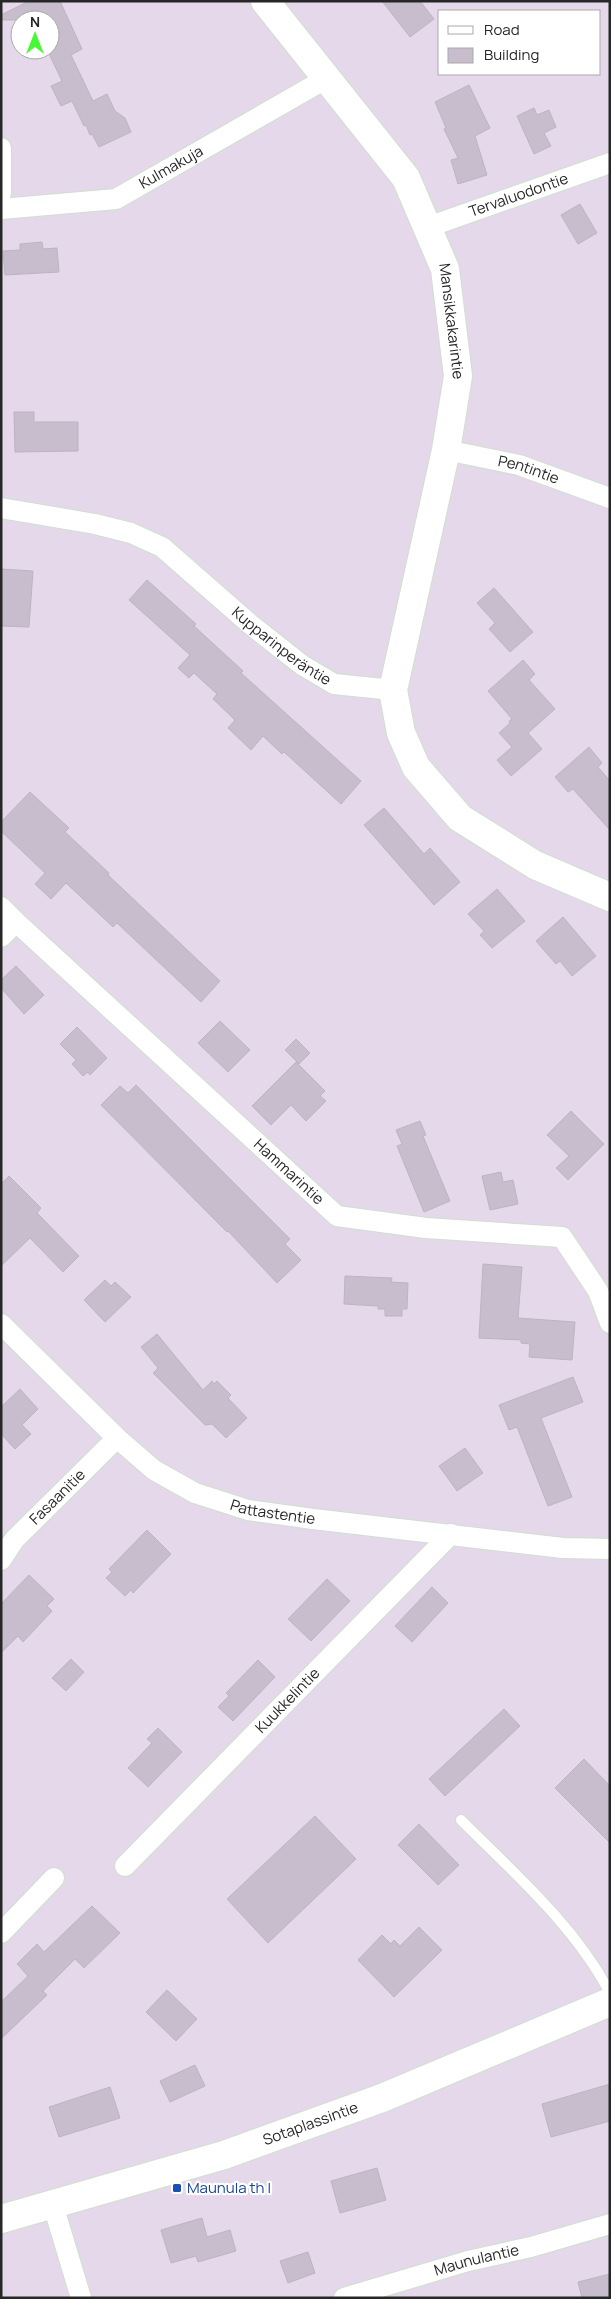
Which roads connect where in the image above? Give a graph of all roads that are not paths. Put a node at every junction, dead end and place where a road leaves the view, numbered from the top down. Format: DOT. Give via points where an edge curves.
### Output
graph roads {
  1 [pos="266,1"];
  2 [pos="327,78"];
  3 [pos="1,148"];
  4 [pos="610,163"];
  5 [pos="1,193"];
  6 [pos="1,209"];
  7 [pos="428,227"];
  8 [pos="446,450"];
  9 [pos="610,498"];
  10 [pos="1,508"];
  11 [pos="393,690"];
  12 [pos="610,897"];
  13 [pos="1,908"];
  14 [pos="16,922"];
  15 [pos="1,937"];
  16 [pos="1,1324"];
  17 [pos="610,1324"];
  18 [pos="117,1438"];
  19 [pos="451,1534"];
  20 [pos="610,1549"];
  21 [pos="1,1560"];
  22 [pos="462,1820"];
  23 [pos="125,1866"];
  24 [pos="54,1878"];
  25 [pos="1,1933"];
  26 [pos="610,1993"];
  27 [pos="610,2002"];
  28 [pos="53,2205"];
  29 [pos="1,2219"];
  30 [pos="610,2224"];
  31 [pos="81,2298"];
  32 [pos="344,2298"];
  1 -- 2 [label="street, Mansikkakarintie"];
  2 -- 6 [label="street, Kulmakuja" via="116,199"];
  2 -- 7 [label="street, Mansikkakarintie" via="406,178"];
  3 -- 5 [label="street"];
  4 -- 7 [label="street, Tervaluodontie"];
  7 -- 8 [label="street, Mansikkakarintie" via="444,268 458,376"];
  8 -- 9 [label="street, Pentintie" via="519,465"];
  8 -- 11 [label="street, Mansikkakarintie"];
  10 -- 11 [label="street, Kupparinperäntie" via="95,524 131,533 162,547 302,665 334,684"];
  11 -- 12 [label="street" via="401,733 416,767 460,818 536,865"];
  13 -- 14 [label="street"];
  14 -- 15 [label="street"];
  14 -- 17 [label="street, Hammarintie" via="337,1216 426,1228 562,1237 598,1291"];
  16 -- 18 [label="street, Pattastentie"];
  18 -- 19 [label="street, Pattastentie" via="154,1470 195,1493 248,1510"];
  18 -- 21 [label="street, Fasaanitie" via="14,1540"];
  19 -- 20 [label="street, Pattastentie" via="563,1548"];
  19 -- 23 [label="street, Kuukkelintie"];
  22 -- 26 [label="lane" via="557,1918"];
  24 -- 25 [label="street"];
  27 -- 28 [label="street, Sotaplassintie" via="382,2098 224,2155"];
  28 -- 29 [label="street, Sotaplassintie"];
  28 -- 31 [label="street"];
  30 -- 32 [label="street, Maunulantie"];
}
